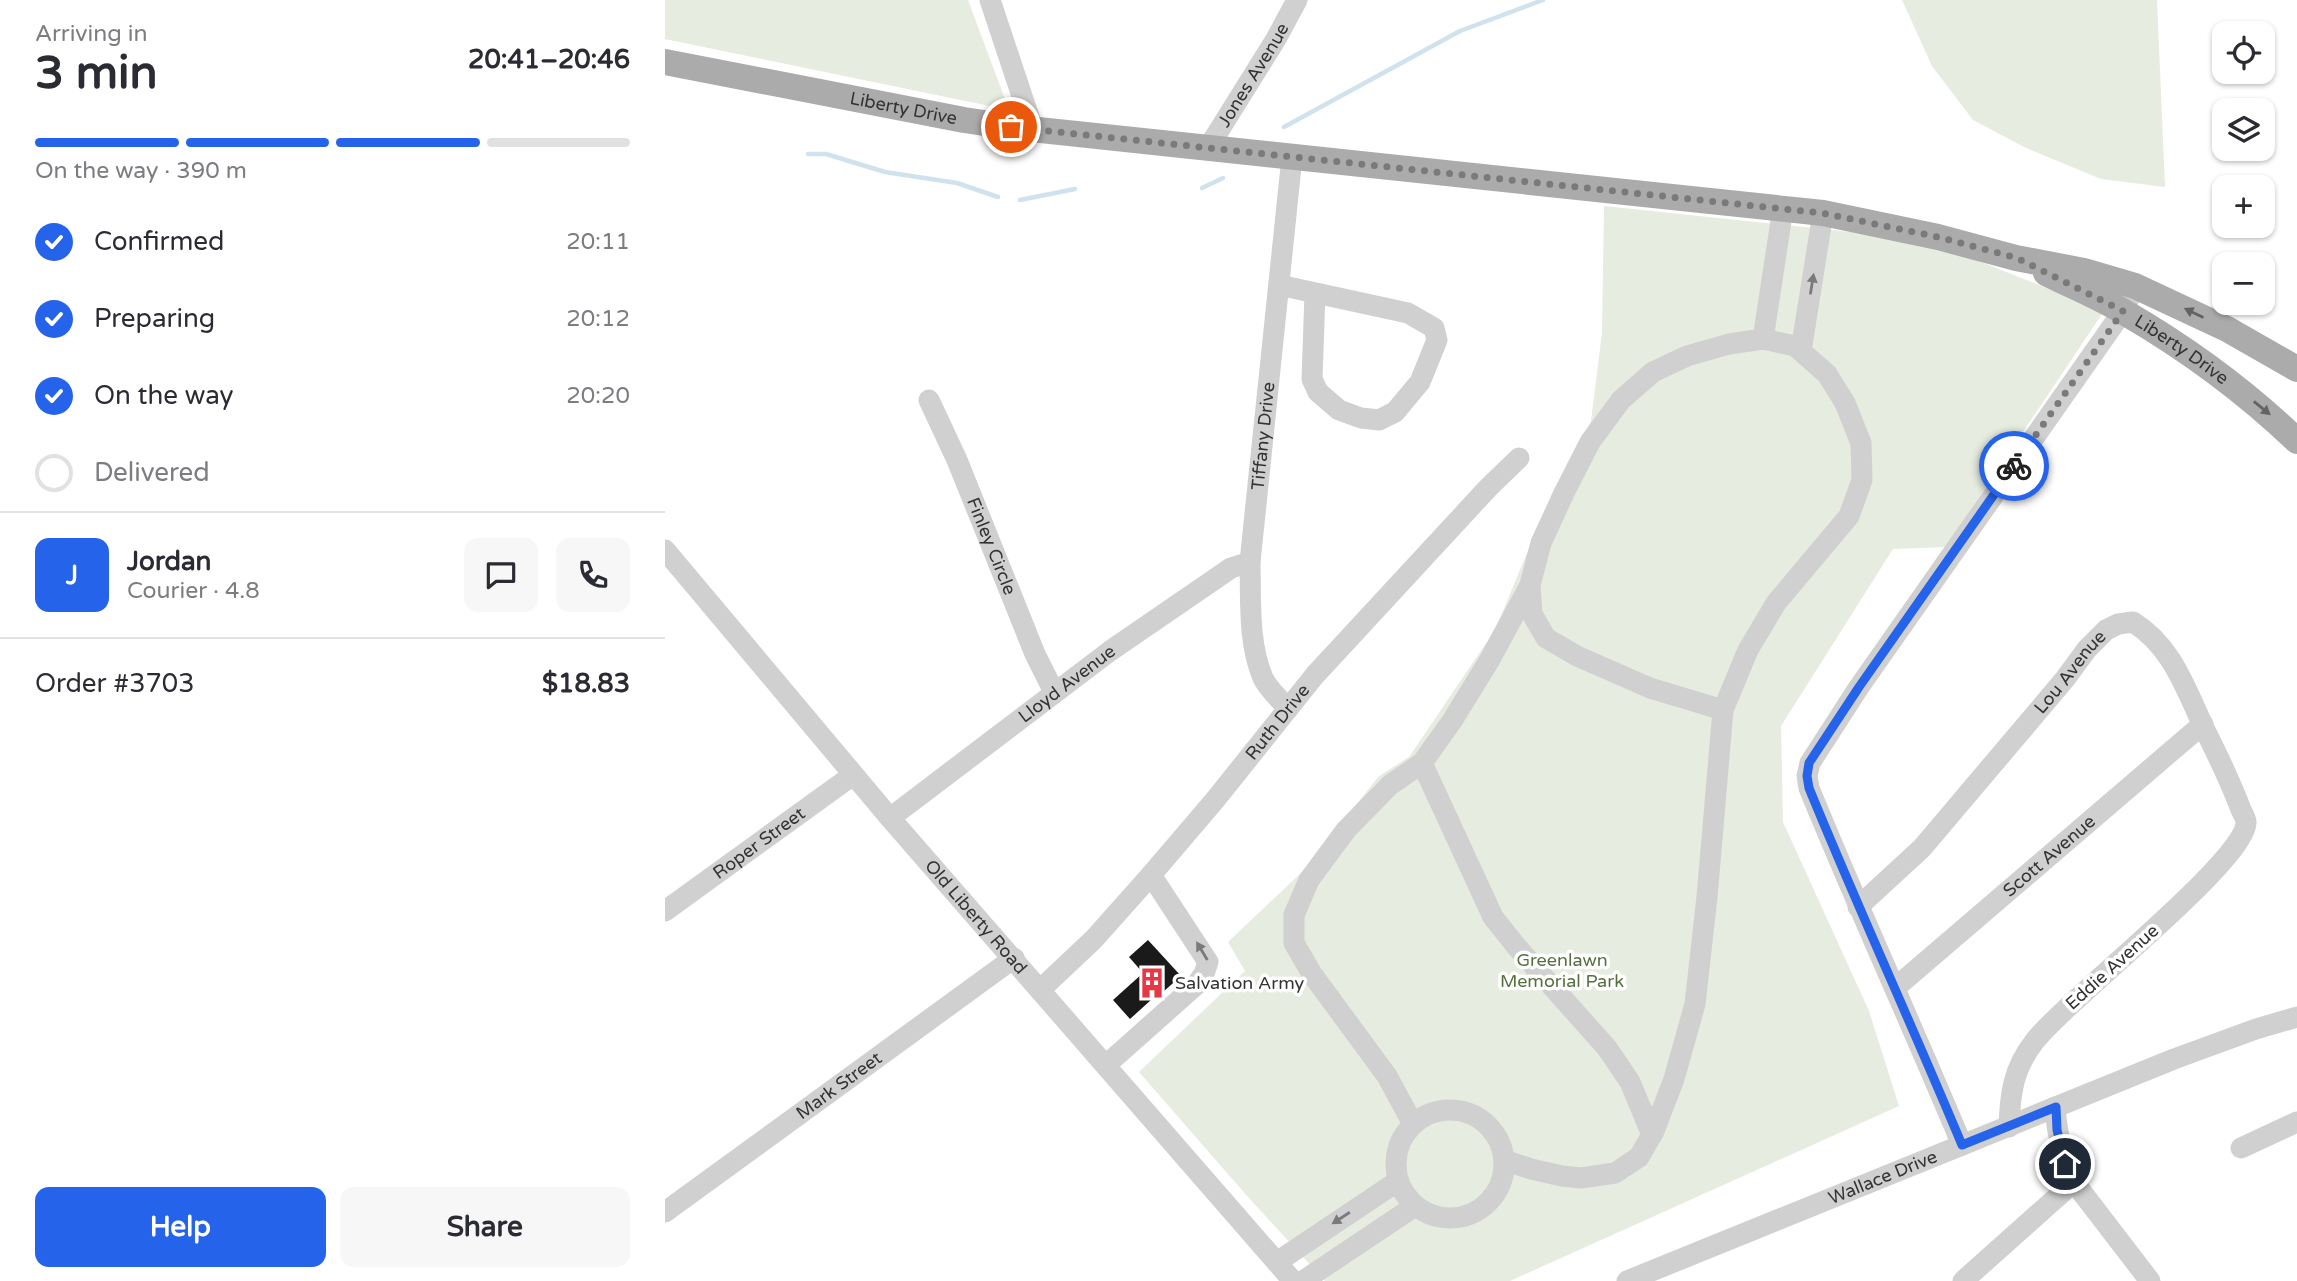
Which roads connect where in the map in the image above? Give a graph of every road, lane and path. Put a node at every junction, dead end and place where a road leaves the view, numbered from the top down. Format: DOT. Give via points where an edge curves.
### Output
graph roads {
  1 [pos="990,0"];
  2 [pos="1297,0"];
  3 [pos="665,62"];
  4 [pos="1033,129"];
  5 [pos="1208,148"];
  6 [pos="1292,157"];
  7 [pos="1783,208"];
  8 [pos="1822,213"];
  9 [pos="2017,258"];
  10 [pos="1279,285"];
  11 [pos="2135,286"];
  12 [pos="1315,293"];
  13 [pos="2123,311"];
  14 [pos="1763,339"];
  15 [pos="2266,350"];
  16 [pos="1801,351"];
  17 [pos="2297,352"];
  18 [pos="2297,369"];
  19 [pos="929,400"];
  20 [pos="2297,441"];
  21 [pos="1519,458"];
  22 [pos="665,550"];
  23 [pos="1250,562"];
  24 [pos="685,572"];
  25 [pos="665,581"];
  26 [pos="1530,585"];
  27 [pos="1054,692"];
  28 [pos="1288,709"];
  29 [pos="1723,710"];
  30 [pos="2203,724"];
  31 [pos="1422,764"];
  32 [pos="853,775"];
  33 [pos="890,818"];
  34 [pos="2246,822"];
  35 [pos="1155,881"];
  36 [pos="1858,907"];
  37 [pos="665,911"];
  38 [pos="1014,958"];
  39 [pos="1895,988"];
  40 [pos="1041,989"];
  41 [pos="2297,1017"];
  42 [pos="1106,1065"];
  43 [pos="2056,1107"];
  44 [pos="2297,1122"];
  45 [pos="1413,1124"];
  46 [pos="2009,1126"];
  47 [pos="1652,1135"];
  48 [pos="1962,1145"];
  49 [pos="2241,1148"];
  50 [pos="1504,1160"];
  51 [pos="1398,1181"];
  52 [pos="2074,1182"];
  53 [pos="1415,1206"];
  54 [pos="665,1212"];
  55 [pos="1289,1276"];
  56 [pos="1967,1280"];
  57 [pos="1627,1281"];
  58 [pos="2150,1281"];
  1 -- 4 [label="street"];
  2 -- 5 [label="street, Jones Avenue"];
  3 -- 4 [label="main road, Liberty Drive" via="964,120"];
  4 -- 5 [label="main road, Liberty Drive"];
  5 -- 6 [label="main road, Liberty Drive"];
  6 -- 7 [label="main road, Liberty Drive"];
  6 -- 10 [label="street, Tiffany Drive"];
  7 -- 8 [label="main road, Liberty Drive"];
  7 -- 14 [label="street"];
  8 -- 9 [label="main road, Liberty Drive"];
  16 -- 8 [label="street, one-way"];
  9 -- 11 [label="main road, Liberty Drive"];
  9 -- 13 [label="main road, Liberty Drive"];
  10 -- 12 [label="street"];
  10 -- 23 [label="street, Tiffany Drive"];
  11 -- 13 [label="street"];
  15 -- 11 [label="main road, Liberty Drive, one-way"];
  12 -- 12 [label="street" via="1311,379 1318,392 1339,410 1361,418 1379,420 1395,412 1420,382 1437,340 1434,328 1408,313"];
  13 -- 20 [label="main road, Liberty Drive, one-way" via="2203,362"];
  13 -- 36 [label="street" via="1809,763 1809,788"];
  14 -- 16 [label="street"];
  14 -- 26 [label="street" via="1687,356 1653,372 1621,400 1590,442 1564,493 1541,543"];
  15 -- 17 [label="main road"];
  15 -- 18 [label="main road, Liberty Drive"];
  16 -- 29 [label="street" via="1827,374 1845,403 1861,443 1862,480 1849,516 1776,603 1748,650"];
  19 -- 27 [label="street, Finley Circle"];
  21 -- 28 [label="street, Ruth Drive"];
  22 -- 24 [label="street, Old Liberty Road"];
  23 -- 27 [label="street, Lloyd Avenue" via="1231,568"];
  23 -- 28 [label="street, Tiffany Drive" via="1256,654 1264,681"];
  24 -- 25 [label="street"];
  24 -- 32 [label="street, Old Liberty Road"];
  26 -- 29 [label="street" via="1532,614 1546,638 1650,688"];
  26 -- 31 [label="street" via="1459,711"];
  27 -- 33 [label="street, Lloyd Avenue"];
  28 -- 35 [label="street, Ruth Drive"];
  29 -- 47 [label="street" via="1695,1004"];
  30 -- 34 [label="street, Lou Avenue"];
  30 -- 36 [label="street, Lou Avenue" via="2161,644 2133,622 2106,630 1922,848"];
  30 -- 39 [label="street, Scott Avenue"];
  31 -- 45 [label="street" via="1390,785 1346,830 1310,880 1294,915 1294,943 1387,1076"];
  31 -- 47 [label="street" via="1493,917 1607,1048 1630,1082"];
  32 -- 33 [label="street, Old Liberty Road"];
  32 -- 37 [label="street, Roper Street"];
  33 -- 38 [label="street, Old Liberty Road"];
  34 -- 46 [label="street, Eddie Avenue" via="2240,840 2204,881 2034,1042 2011,1091"];
  35 -- 40 [label="street, Ruth Drive"];
  42 -- 35 [label="street, one-way" via="1196,985 1208,962"];
  36 -- 39 [label="street"];
  38 -- 40 [label="street, Old Liberty Road"];
  38 -- 54 [label="street, Mark Street"];
  39 -- 48 [label="street"];
  40 -- 42 [label="street, Old Liberty Road"];
  41 -- 43 [label="street, Wallace Drive" via="2174,1059"];
  42 -- 55 [label="street, Old Liberty Road"];
  43 -- 46 [label="street, Wallace Drive"];
  43 -- 52 [label="street" via="2060,1144"];
  44 -- 49 [label="street"];
  45 -- 50 [label="street" via="1444,1110 1478,1117 1491,1128"];
  45 -- 51 [label="street" via="1398,1150"];
  46 -- 48 [label="street, Wallace Drive"];
  47 -- 50 [label="street" via="1639,1157 1615,1173 1581,1178 1531,1170"];
  48 -- 57 [label="street, Wallace Drive"];
  50 -- 53 [label="street" via="1503,1178 1483,1208 1448,1218"];
  51 -- 53 [label="street"];
  51 -- 55 [label="street, one-way"];
  52 -- 56 [label="street"];
  52 -- 58 [label="street"];
  53 -- 55 [label="street"];
}
